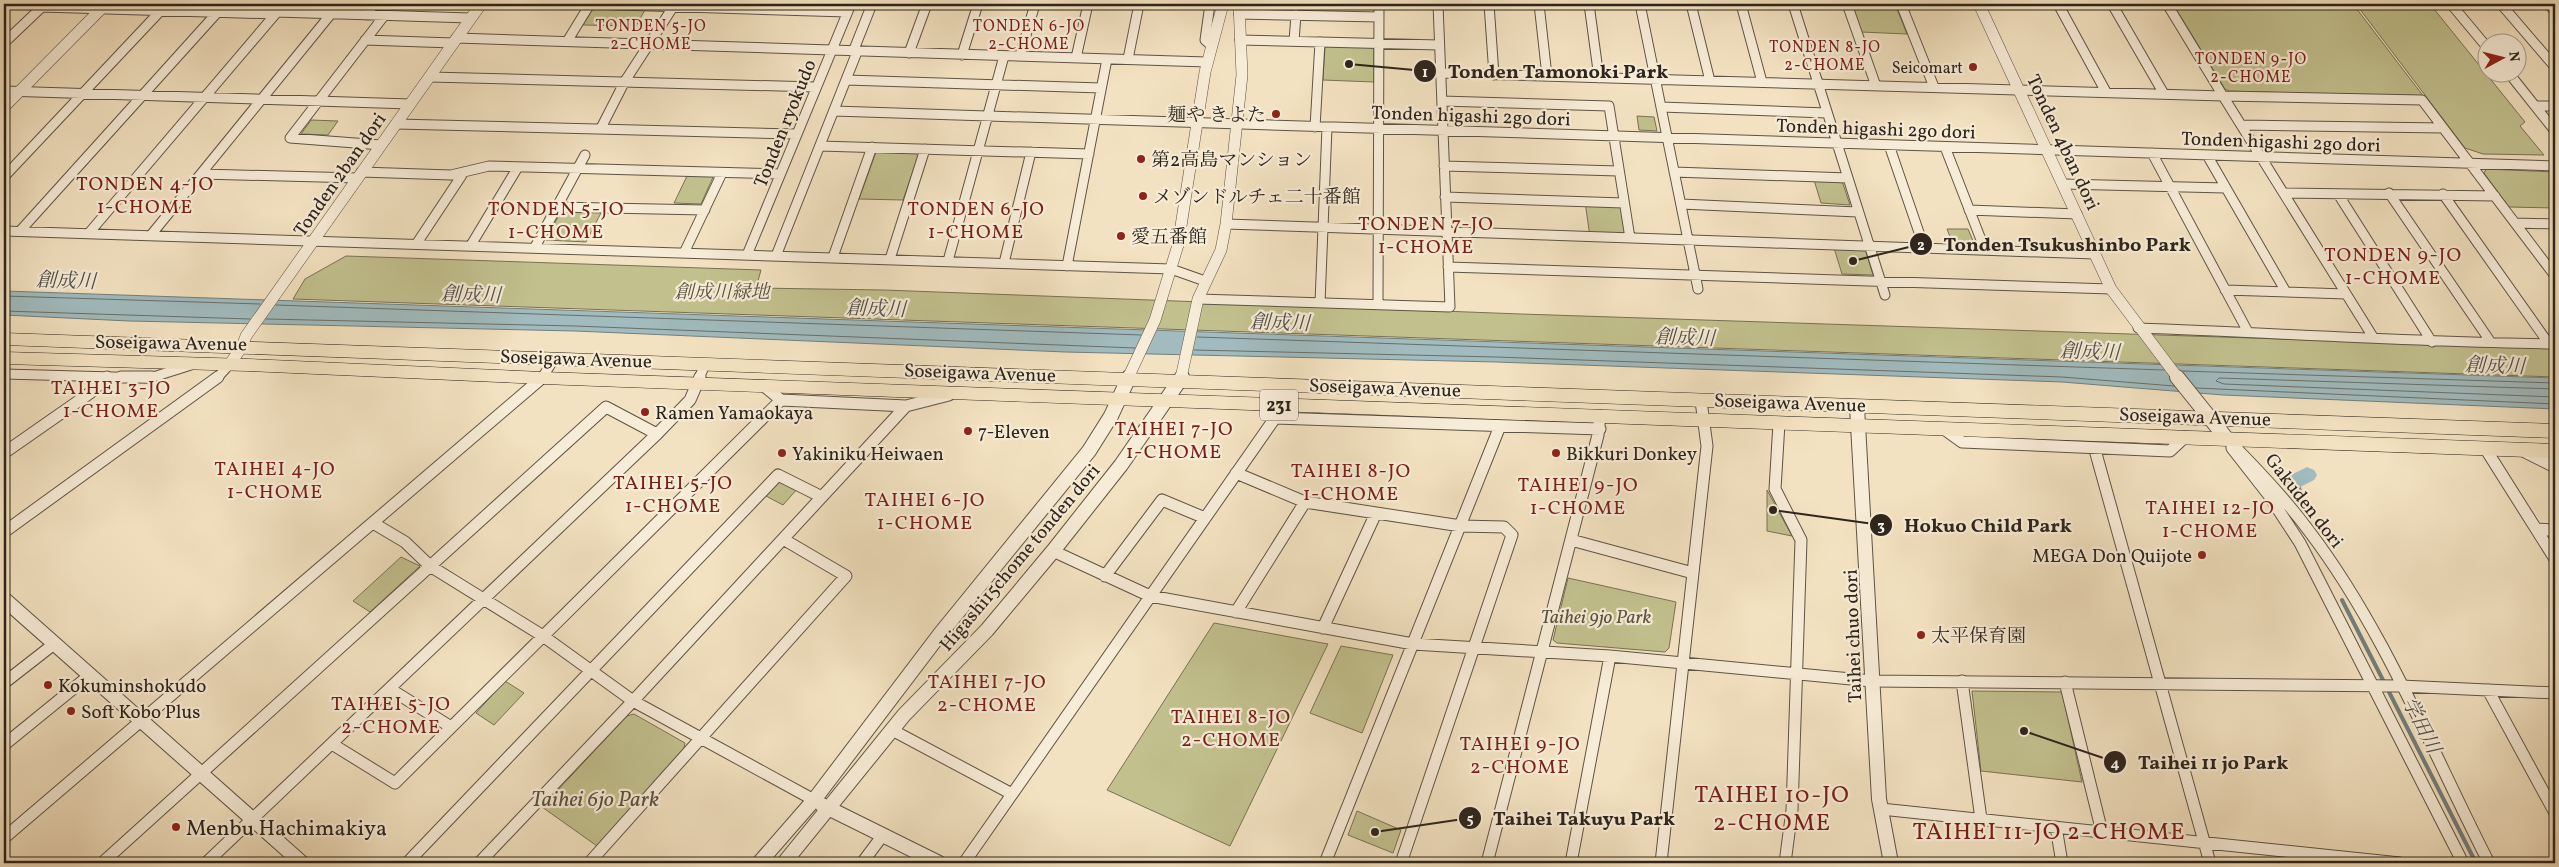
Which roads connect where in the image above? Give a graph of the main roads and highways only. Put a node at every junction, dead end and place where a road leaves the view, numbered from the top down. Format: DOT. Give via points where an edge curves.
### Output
graph roads {
  1 [pos="4,340"];
  2 [pos="4,358"];
  3 [pos="2555,431"];
  4 [pos="2555,451"];
  1 -- 3 [label="highway, Soseigawa Avenue / 231"];
  2 -- 4 [label="highway, Soseigawa Avenue / 231" via="1120,398 1277,411 1600,422 1704,420"];
}
